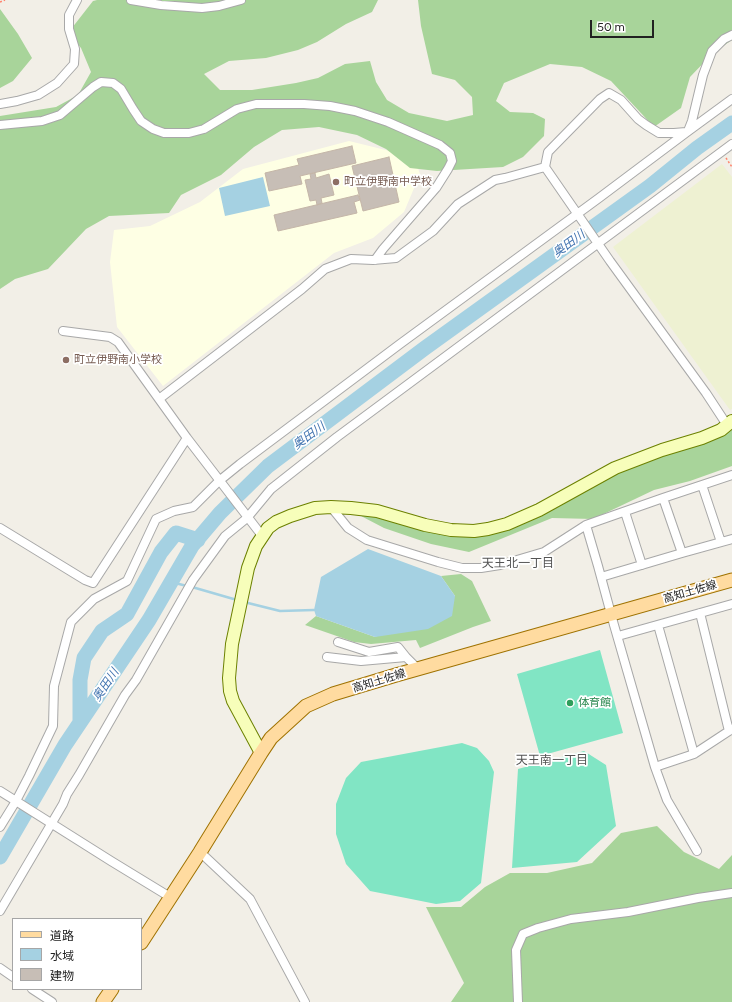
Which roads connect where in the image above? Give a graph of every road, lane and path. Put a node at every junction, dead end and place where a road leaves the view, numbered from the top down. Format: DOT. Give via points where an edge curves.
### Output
graph roads {
  1 [pos="5,0"];
  2 [pos="77,0"];
  3 [pos="130,0"];
  4 [pos="241,0"];
  5 [pos="0,2"];
  6 [pos="732,35"];
  7 [pos="732,99"];
  8 [pos="0,104"];
  9 [pos="0,125"];
  10 [pos="687,132"];
  11 [pos="732,144"];
  12 [pos="721,152"];
  13 [pos="545,167"];
  14 [pos="732,167"];
  15 [pos="578,214"];
  16 [pos="598,244"];
  17 [pos="375,260"];
  18 [pos="63,331"];
  19 [pos="159,399"];
  20 [pos="730,423"];
  21 [pos="187,438"];
  22 [pos="732,476"];
  23 [pos="219,481"];
  24 [pos="702,485"];
  25 [pos="663,498"];
  26 [pos="331,507"];
  27 [pos="625,512"];
  28 [pos="247,518"];
  29 [pos="586,525"];
  30 [pos="0,528"];
  31 [pos="262,537"];
  32 [pos="732,539"];
  33 [pos="721,542"];
  34 [pos="682,553"];
  35 [pos="642,565"];
  36 [pos="601,577"];
  37 [pos="732,580"];
  38 [pos="732,604"];
  39 [pos="700,613"];
  40 [pos="611,614"];
  41 [pos="658,625"];
  42 [pos="618,636"];
  43 [pos="338,642"];
  44 [pos="327,657"];
  45 [pos="406,657"];
  46 [pos="418,669"];
  47 [pos="731,730"];
  48 [pos="261,753"];
  49 [pos="694,754"];
  50 [pos="655,767"];
  51 [pos="0,791"];
  52 [pos="16,801"];
  53 [pos="52,824"];
  54 [pos="0,827"];
  55 [pos="697,851"];
  56 [pos="200,852"];
  57 [pos="732,893"];
  58 [pos="170,897"];
  59 [pos="0,911"];
  60 [pos="142,941"];
  61 [pos="0,968"];
  62 [pos="12,975"];
  63 [pos="34,990"];
  64 [pos="52,1002"];
  65 [pos="305,1002"];
  66 [pos="518,1002"];
  1 -- 5 [label="path"];
  2 -- 8 [label="street" via="69,15 69,29 75,50 74,64 57,83 38,95"];
  3 -- 4 [label="street" via="161,6 202,8"];
  6 -- 10 [label="street" via="712,51 702,75 692,121"];
  7 -- 10 [label="street"];
  9 -- 17 [label="street" via="42,121 60,115 101,82 113,83 120,89 141,121 164,133 189,133 204,129 237,109 256,104 330,106 388,122 440,145 450,153 452,161 436,188"];
  10 -- 13 [label="street" via="659,133 642,122 621,100 610,93 600,99 548,152"];
  10 -- 15 [label="street"];
  11 -- 12 [label="street"];
  12 -- 14 [label="path"];
  12 -- 16 [label="street"];
  13 -- 15 [label="street"];
  13 -- 17 [label="street" via="495,180 458,204 433,231 396,258"];
  15 -- 16 [label="street"];
  15 -- 23 [label="street"];
  16 -- 20 [label="street"];
  16 -- 28 [label="street" via="337,437 271,489"];
  17 -- 19 [label="street" via="351,259 325,269"];
  18 -- 19 [label="street" via="110,337 118,342"];
  19 -- 21 [label="street"];
  20 -- 26 [label="street" via="702,438 615,468 538,510 507,524 488,529 451,530 377,511"];
  21 -- 23 [label="street"];
  21 -- 30 [label="street" via="93,583"];
  22 -- 24 [label="street"];
  23 -- 28 [label="street"];
  23 -- 52 [label="street" via="193,507 174,511 156,519 127,582 94,599 71,622 54,686 53,726"];
  24 -- 25 [label="street"];
  24 -- 33 [label="street"];
  25 -- 27 [label="street"];
  25 -- 34 [label="street"];
  26 -- 29 [label="street" via="348,528 367,540 462,568 500,565 544,552"];
  26 -- 31 [label="street" via="315,508 276,522"];
  27 -- 29 [label="street"];
  27 -- 35 [label="street"];
  28 -- 31 [label="street"];
  28 -- 53 [label="street" via="225,536 193,580 67,794"];
  29 -- 36 [label="street"];
  31 -- 48 [label="street" via="248,568 232,644 229,678 233,701"];
  32 -- 33 [label="street"];
  33 -- 34 [label="street"];
  34 -- 35 [label="street"];
  35 -- 36 [label="street"];
  36 -- 40 [label="street"];
  37 -- 40 [label="main road, 高知土佐線"];
  38 -- 39 [label="street"];
  39 -- 41 [label="street"];
  39 -- 47 [label="street"];
  40 -- 42 [label="street"];
  40 -- 46 [label="main road, 高知土佐線"];
  41 -- 42 [label="street"];
  41 -- 49 [label="street"];
  42 -- 50 [label="street"];
  43 -- 45 [label="street" via="369,652 398,648"];
  44 -- 45 [label="street" via="361,661"];
  45 -- 46 [label="street"];
  46 -- 48 [label="main road, 高知土佐線" via="333,694 306,706 274,735"];
  47 -- 49 [label="street"];
  48 -- 56 [label="main road, 高知土佐線"];
  49 -- 50 [label="street"];
  50 -- 55 [label="street" via="667,800"];
  51 -- 52 [label="street"];
  52 -- 53 [label="street"];
  52 -- 54 [label="street"];
  53 -- 58 [label="street"];
  53 -- 59 [label="street"];
  56 -- 58 [label="main road, 高知土佐線"];
  56 -- 65 [label="street" via="250,899"];
  57 -- 66 [label="street" via="628,912 571,919 523,934 516,950"];
  58 -- 60 [label="main road, 高知土佐線"];
  61 -- 62 [label="street"];
  63 -- 64 [label="street"];
}
